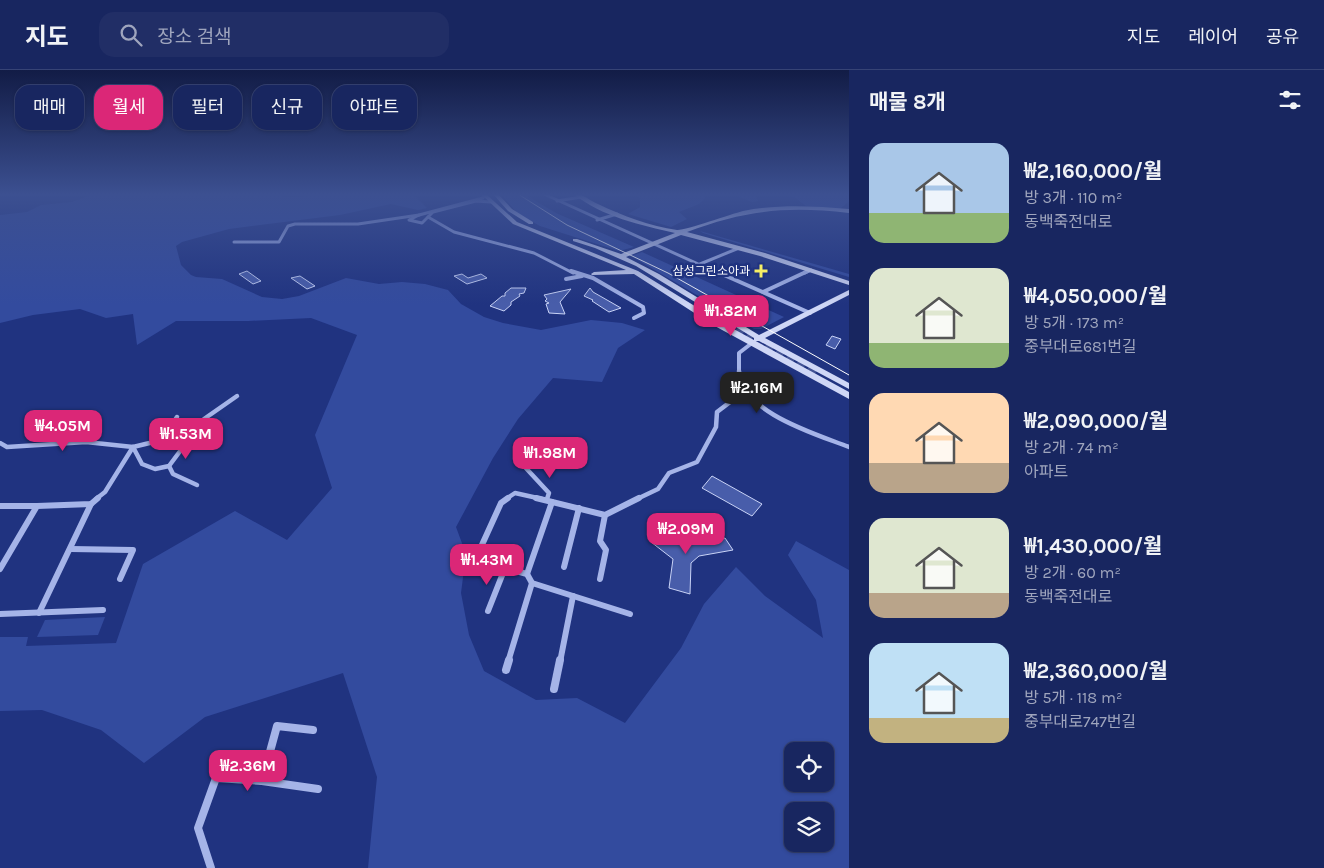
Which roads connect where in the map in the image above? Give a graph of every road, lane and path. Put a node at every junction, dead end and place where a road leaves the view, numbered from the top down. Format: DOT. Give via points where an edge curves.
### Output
graph roads {
  1 [pos="285,231"];
  2 [pos="453,231"];
  3 [pos="539,231"];
  4 [pos="550,231"];
  5 [pos="624,231"];
  6 [pos="676,231"];
  7 [pos="687,231"];
  8 [pos="534,232"];
  9 [pos="682,233"];
  10 [pos="547,235"];
  11 [pos="559,235"];
  12 [pos="234,242"];
  13 [pos="654,244"];
  14 [pos="739,248"];
  15 [pos="623,256"];
  16 [pos="617,262"];
  17 [pos="700,264"];
  18 [pos="811,270"];
  19 [pos="636,272"];
  20 [pos="594,274"];
  21 [pos="586,276"];
  22 [pos="566,279"];
  23 [pos="849,283"];
  24 [pos="763,292"];
  25 [pos="849,292"];
  26 [pos="810,313"];
  27 [pos="634,318"];
  28 [pos="731,321"];
  29 [pos="716,323"];
  30 [pos="760,338"];
  31 [pos="752,343"];
  32 [pos="796,358"];
  33 [pos="783,360"];
  34 [pos="849,386"];
  35 [pos="849,390"];
  36 [pos="747,394"];
  37 [pos="849,395"];
  38 [pos="237,396"];
  39 [pos="177,418"];
  40 [pos="0,443"];
  41 [pos="133,447"];
  42 [pos="849,447"];
  43 [pos="169,466"];
  44 [pos="524,466"];
  45 [pos="197,485"];
  46 [pos="550,501"];
  47 [pos="91,504"];
  48 [pos="0,506"];
  49 [pos="37,506"];
  50 [pos="579,508"];
  51 [pos="606,515"];
  52 [pos="481,547"];
  53 [pos="71,549"];
  54 [pos="483,562"];
  55 [pos="564,567"];
  56 [pos="0,568"];
  57 [pos="505,568"];
  58 [pos="527,574"];
  59 [pos="120,579"];
  60 [pos="600,579"];
  61 [pos="532,584"];
  62 [pos="573,596"];
  63 [pos="103,610"];
  64 [pos="488,611"];
  65 [pos="39,613"];
  66 [pos="0,614"];
  67 [pos="630,614"];
  68 [pos="506,670"];
  69 [pos="554,688"];
  70 [pos="313,730"];
  71 [pos="262,782"];
  72 [pos="318,789"];
  73 [pos="211,868"];
  1 -- 12 [label="street" via="279,242"];
  2 -- 21 [label="street" via="534,253"];
  3 -- 10 [label="main road"];
  4 -- 11 [label="main road"];
  5 -- 13 [label="street"];
  6 -- 9 [label="main road"];
  7 -- 9 [label="main road"];
  8 -- 10 [label="main road"];
  8 -- 16 [label="main road"];
  9 -- 13 [label="main road"];
  9 -- 14 [label="main road"];
  10 -- 11 [label="main road" via="615,259 698,303 640,267"];
  11 -- 15 [label="main road"];
  13 -- 15 [label="main road"];
  13 -- 17 [label="street"];
  14 -- 17 [label="street"];
  14 -- 18 [label="main road"];
  15 -- 28 [label="main road" via="649,268"];
  16 -- 19 [label="main road"];
  16 -- 20 [label="main road" via="610,269"];
  17 -- 24 [label="street"];
  18 -- 23 [label="main road"];
  18 -- 24 [label="street"];
  19 -- 20 [label="main road"];
  19 -- 29 [label="main road"];
  20 -- 21 [label="street"];
  21 -- 22 [label="street"];
  21 -- 27 [label="street" via="597,279 643,307 644,314"];
  24 -- 26 [label="street"];
  25 -- 26 [label="main road"];
  26 -- 30 [label="main road"];
  28 -- 29 [label="main road" via="727,326"];
  28 -- 30 [label="main road"];
  29 -- 31 [label="main road"];
  30 -- 31 [label="main road"];
  30 -- 32 [label="main road"];
  31 -- 33 [label="main road"];
  31 -- 36 [label="street" via="740,353 738,369"];
  32 -- 33 [label="main road" via="780,354 778,356"];
  32 -- 34 [label="main road"];
  33 -- 37 [label="main road"];
  35 -- 37 [label="main road" via="813,372"];
  36 -- 42 [label="street" via="776,416"];
  36 -- 51 [label="street" via="738,396 716,412 716,427 697,462 669,473 658,489"];
  38 -- 43 [label="street" via="204,420"];
  39 -- 41 [label="street" via="162,440"];
  40 -- 41 [label="street" via="7,447 86,442"];
  41 -- 43 [label="street" via="142,464 155,469"];
  41 -- 47 [label="street" via="105,492"];
  43 -- 45 [label="street" via="173,474"];
  44 -- 46 [label="street" via="549,493"];
  46 -- 50 [label="street"];
  46 -- 52 [label="street" via="515,493 500,503"];
  46 -- 58 [label="street"];
  47 -- 49 [label="street"];
  47 -- 53 [label="street"];
  48 -- 49 [label="street"];
  49 -- 56 [label="street"];
  50 -- 51 [label="street"];
  50 -- 55 [label="street"];
  51 -- 60 [label="street" via="600,541 606,550"];
  53 -- 59 [label="street" via="133,550"];
  53 -- 65 [label="street"];
  54 -- 57 [label="street"];
  57 -- 58 [label="street"];
  57 -- 64 [label="street"];
  58 -- 61 [label="street"];
  61 -- 62 [label="street"];
  61 -- 68 [label="street"];
  62 -- 67 [label="street"];
  62 -- 69 [label="street"];
  63 -- 65 [label="street"];
  65 -- 66 [label="street"];
  70 -- 71 [label="street" via="277,726"];
  71 -- 72 [label="street"];
  71 -- 73 [label="street" via="216,778 198,828"];
}
